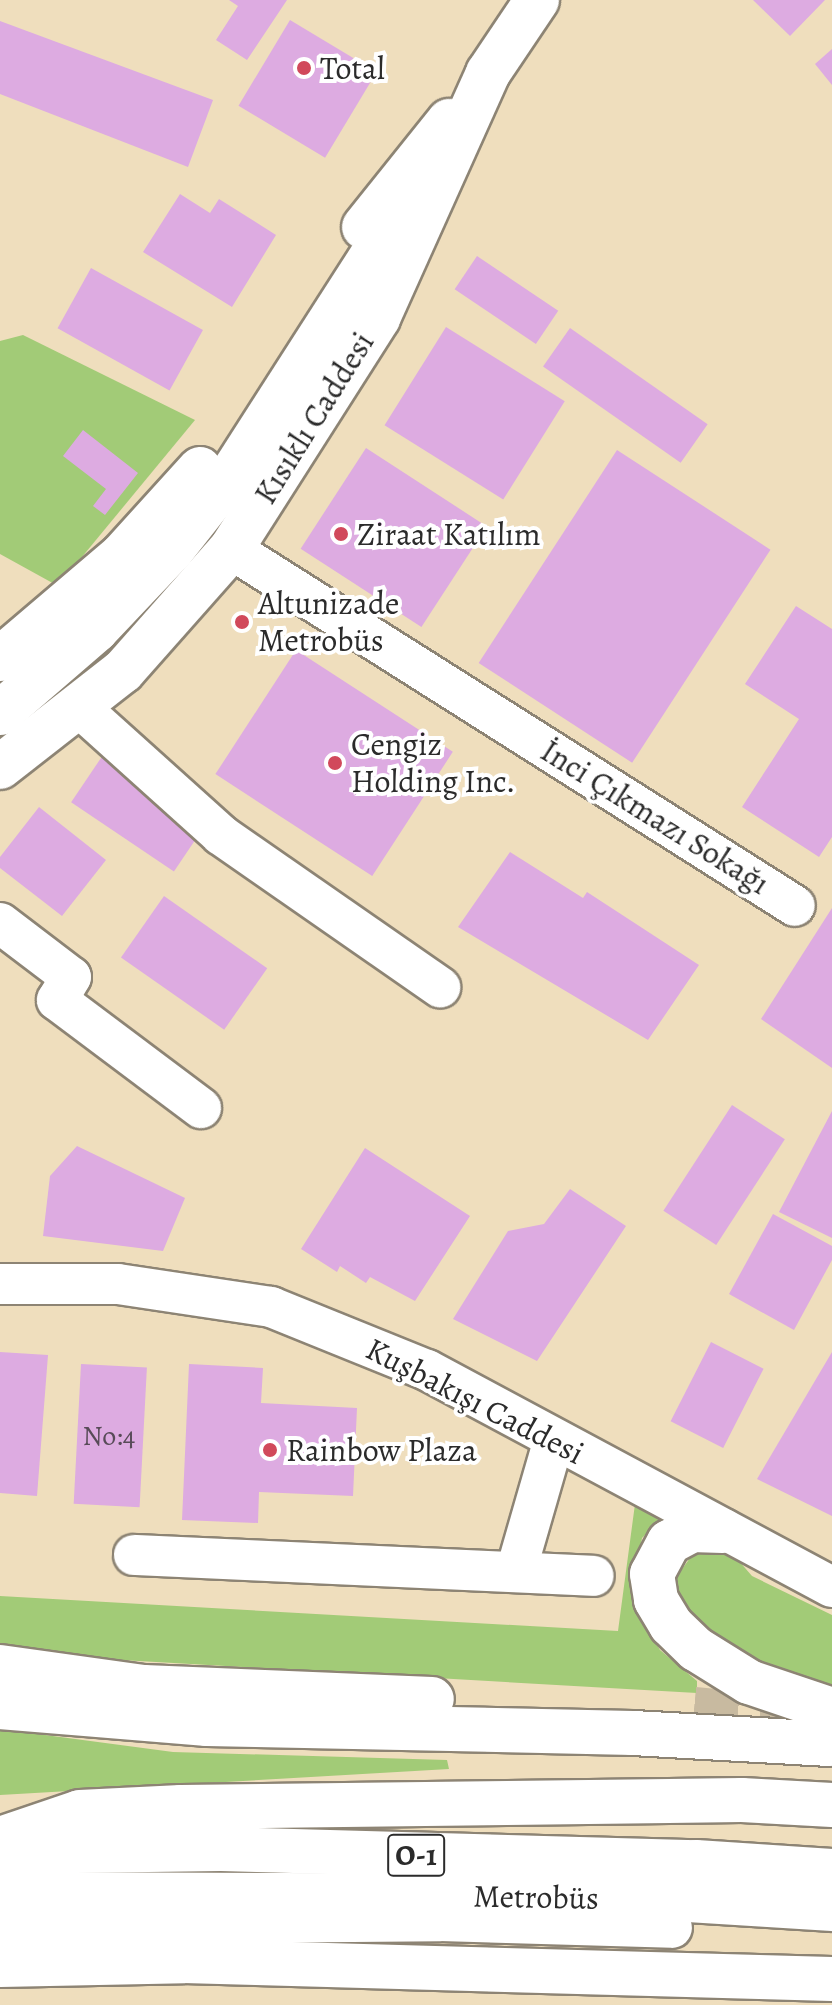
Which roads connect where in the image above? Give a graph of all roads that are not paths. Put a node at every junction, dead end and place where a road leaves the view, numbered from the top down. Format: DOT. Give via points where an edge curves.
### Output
graph roads {
  1 [pos="537,0"];
  2 [pos="488,73"];
  3 [pos="231,549"];
  4 [pos="0,659"];
  5 [pos="79,707"];
  6 [pos="0,713"];
  7 [pos="0,767"];
  8 [pos="795,906"];
  9 [pos="0,923"];
  10 [pos="440,987"];
  11 [pos="201,1108"];
  12 [pos="0,1284"];
  13 [pos="554,1439"];
  14 [pos="723,1531"];
  15 [pos="134,1555"];
  16 [pos="516,1571"];
  17 [pos="594,1576"];
  18 [pos="832,1587"];
  19 [pos="0,1667"];
  20 [pos="0,1707"];
  21 [pos="694,1709"];
  22 [pos="832,1710"];
  23 [pos="832,1744"];
  24 [pos="832,1805"];
  25 [pos="0,1839"];
  26 [pos="0,1852"];
  27 [pos="832,1871"];
  28 [pos="0,1892"];
  29 [pos="832,1911"];
  30 [pos="0,1925"];
  31 [pos="832,1939"];
  32 [pos="0,1965"];
  33 [pos="832,1979"];
  1 -- 2 [label="main road, Kısıklı Caddesi"];
  2 -- 3 [label="main road, Kısıklı Caddesi" via="378,318"];
  2 -- 4 [label="main road" via="335,263 189,484 122,555"];
  2 -- 6 [label="main road" via="231,475 171,551 96,630"];
  3 -- 5 [label="main road, Kısıklı Caddesi" via="179,612"];
  3 -- 8 [label="street, İnci Çıkmazı Sokağı"];
  5 -- 7 [label="main road, Kısıklı Caddesi"];
  5 -- 10 [label="street" via="221,835"];
  9 -- 11 [label="street" via="71,977 57,1000"];
  12 -- 13 [label="street, Kuşbakışı Caddesi" via="118,1284 271,1307 427,1370"];
  13 -- 14 [label="street, Kuşbakışı Caddesi"];
  13 -- 16 [label="street"];
  14 -- 18 [label="street, Kuşbakışı Caddesi"];
  14 -- 22 [label="main road" via="692,1530 669,1542 652,1574 656,1600 671,1625 696,1649 749,1682"];
  15 -- 16 [label="street"];
  16 -- 17 [label="street"];
  19 -- 21 [label="main road" via="144,1687"];
  20 -- 23 [label="main road" via="207,1724 633,1733"];
  24 -- 25 [label="main road" via="742,1800 181,1807 80,1812"];
  26 -- 27 [label="main road, O-1" via="221,1849 696,1862"];
  28 -- 29 [label="street, Metrobüs" via="560,1894"];
  30 -- 31 [label="street, Metrobüs" via="440,1921"];
  32 -- 33 [label="main road" via="200,1961"];
}
